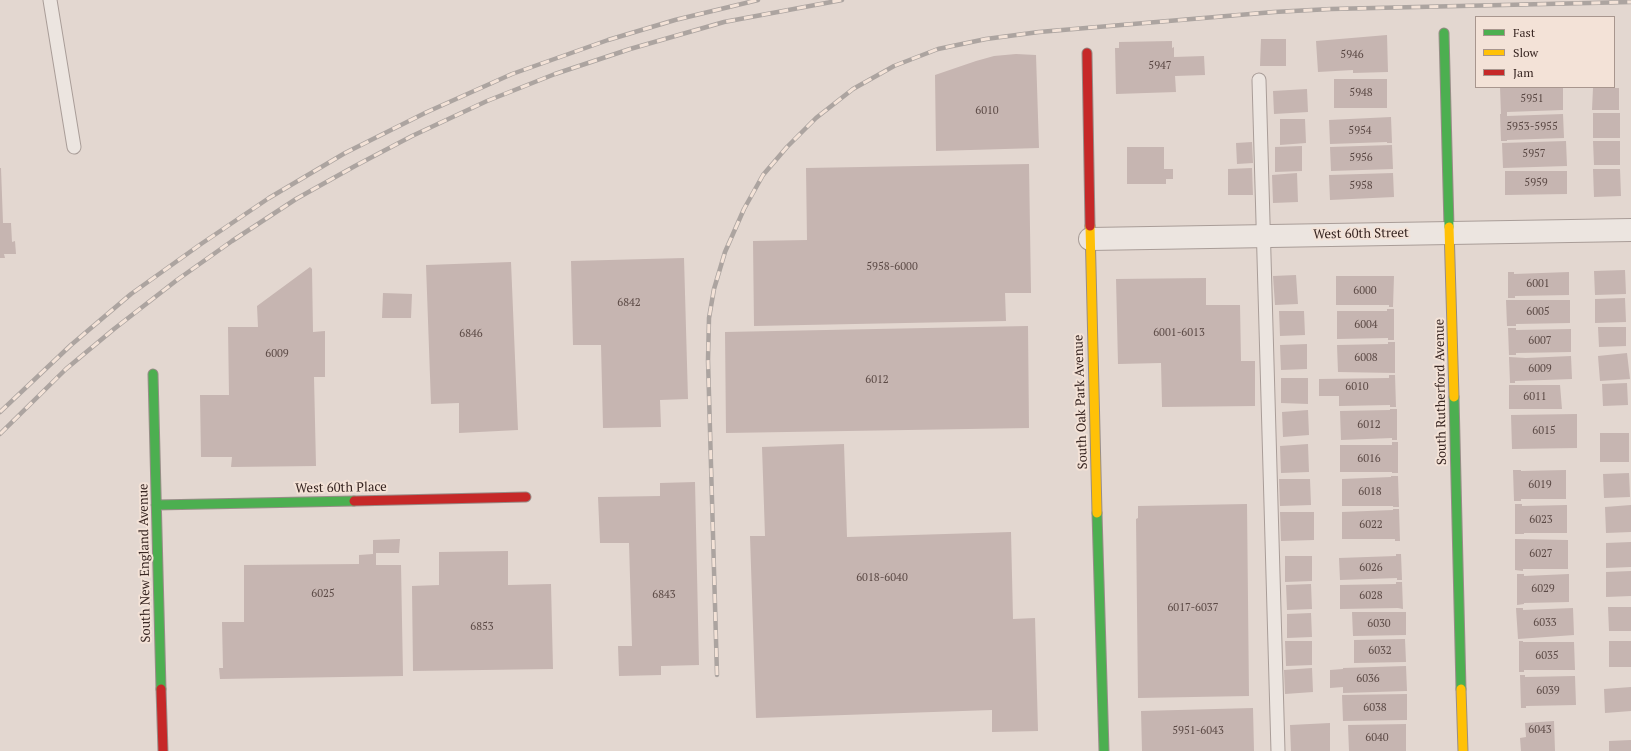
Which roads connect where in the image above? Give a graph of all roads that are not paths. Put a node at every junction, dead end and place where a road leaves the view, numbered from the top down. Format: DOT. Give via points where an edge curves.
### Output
graph roads {
  1 [pos="50,0"];
  2 [pos="1444,33"];
  3 [pos="1087,52"];
  4 [pos="1258,80"];
  5 [pos="74,147"];
  6 [pos="1631,230"];
  7 [pos="1450,232"];
  8 [pos="1263,236"];
  9 [pos="1090,239"];
  10 [pos="153,374"];
  11 [pos="526,497"];
  12 [pos="156,505"];
  13 [pos="163,751"];
  14 [pos="1104,751"];
  15 [pos="1278,751"];
  16 [pos="1463,751"];
  1 -- 5 [label="lane"];
  2 -- 7 [label="street, South Rutherford Avenue"];
  3 -- 9 [label="street, South Oak Park Avenue"];
  4 -- 8 [label="lane"];
  6 -- 7 [label="street, West 60th Street"];
  7 -- 8 [label="street, West 60th Street"];
  7 -- 16 [label="street, South Rutherford Avenue"];
  8 -- 9 [label="street, West 60th Street"];
  8 -- 15 [label="lane"];
  9 -- 14 [label="street, South Oak Park Avenue"];
  10 -- 12 [label="street, South New England Avenue"];
  11 -- 12 [label="street, West 60th Place"];
  12 -- 13 [label="street, South New England Avenue"];
}
